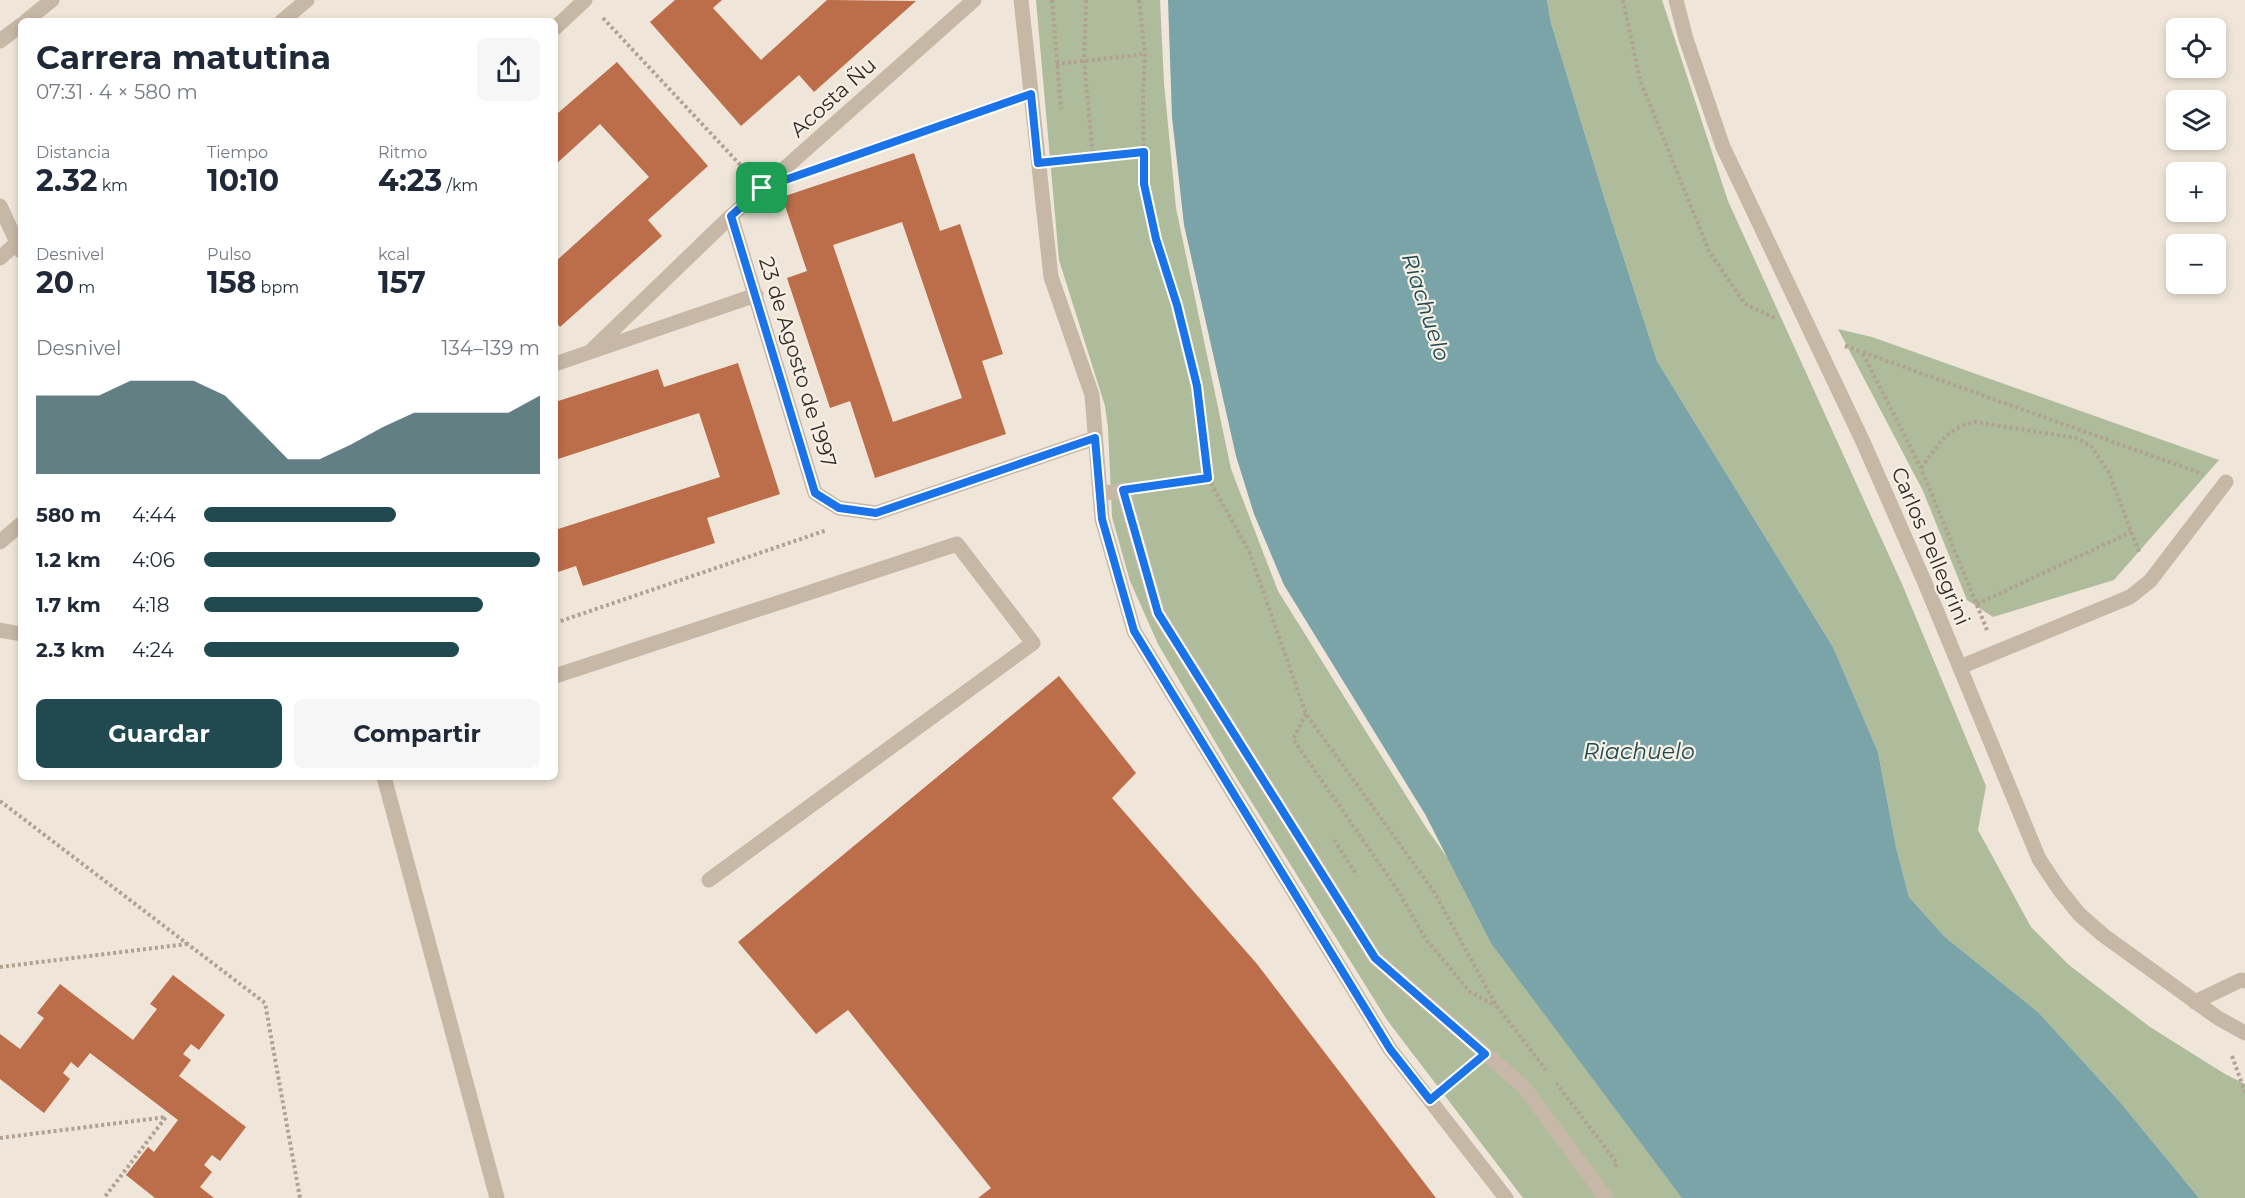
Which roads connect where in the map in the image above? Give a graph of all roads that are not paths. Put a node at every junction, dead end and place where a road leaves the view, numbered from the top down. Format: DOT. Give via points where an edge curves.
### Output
graph roads {
  1 [pos="52,0"];
  2 [pos="307,0"];
  3 [pos="585,0"];
  4 [pos="974,0"];
  5 [pos="1021,0"];
  6 [pos="1676,0"];
  7 [pos="30,18"];
  8 [pos="286,18"];
  9 [pos="558,25"];
  10 [pos="18,27"];
  11 [pos="0,42"];
  12 [pos="0,206"];
  13 [pos="731,216"];
  14 [pos="18,240"];
  15 [pos="18,245"];
  16 [pos="0,258"];
  17 [pos="756,295"];
  18 [pos="591,351"];
  19 [pos="558,363"];
  20 [pos="1095,438"];
  21 [pos="2226,482"];
  22 [pos="1100,494"];
  23 [pos="18,527"];
  24 [pos="0,543"];
  25 [pos="0,630"];
  26 [pos="18,633"];
  27 [pos="1960,667"];
  28 [pos="558,675"];
  29 [pos="385,780"];
  30 [pos="709,880"];
  31 [pos="2245,981"];
  32 [pos="2195,1002"];
  33 [pos="2245,1033"];
  34 [pos="1605,1196"];
  35 [pos="497,1198"];
  36 [pos="1506,1198"];
  1 -- 7 [label="street"];
  2 -- 8 [label="street"];
  3 -- 9 [label="street"];
  4 -- 13 [label="street, Acosta Ñu"];
  5 -- 20 [label="street" via="1051,277 1092,395"];
  6 -- 27 [label="street, Carlos Pellegrini" via="1723,147 1864,444"];
  10 -- 11 [label="street"];
  12 -- 14 [label="street"];
  13 -- 17 [label="street, 23 de Agosto de 1997"];
  13 -- 18 [label="street, Acosta Ñu"];
  15 -- 16 [label="street"];
  17 -- 18 [label="street, Acosta Ñu"];
  17 -- 20 [label="street, 23 de Agosto de 1997" via="815,493 839,508 876,513"];
  18 -- 19 [label="street, Acosta Ñu"];
  20 -- 22 [label="street"];
  21 -- 27 [label="street" via="2150,581 2130,597"];
  22 -- 34 [label="street" via="1123,490 1158,613 1375,958 1524,1087"];
  22 -- 36 [label="street" via="1102,519 1134,631 1390,1049"];
  23 -- 24 [label="street"];
  25 -- 26 [label="street"];
  27 -- 32 [label="street, Carlos Pellegrini" via="2039,859 2058,889 2103,935"];
  28 -- 30 [label="street" via="957,544 1033,643"];
  29 -- 35 [label="street"];
  31 -- 32 [label="street"];
  32 -- 33 [label="street, Carlos Pellegrini"];
}
